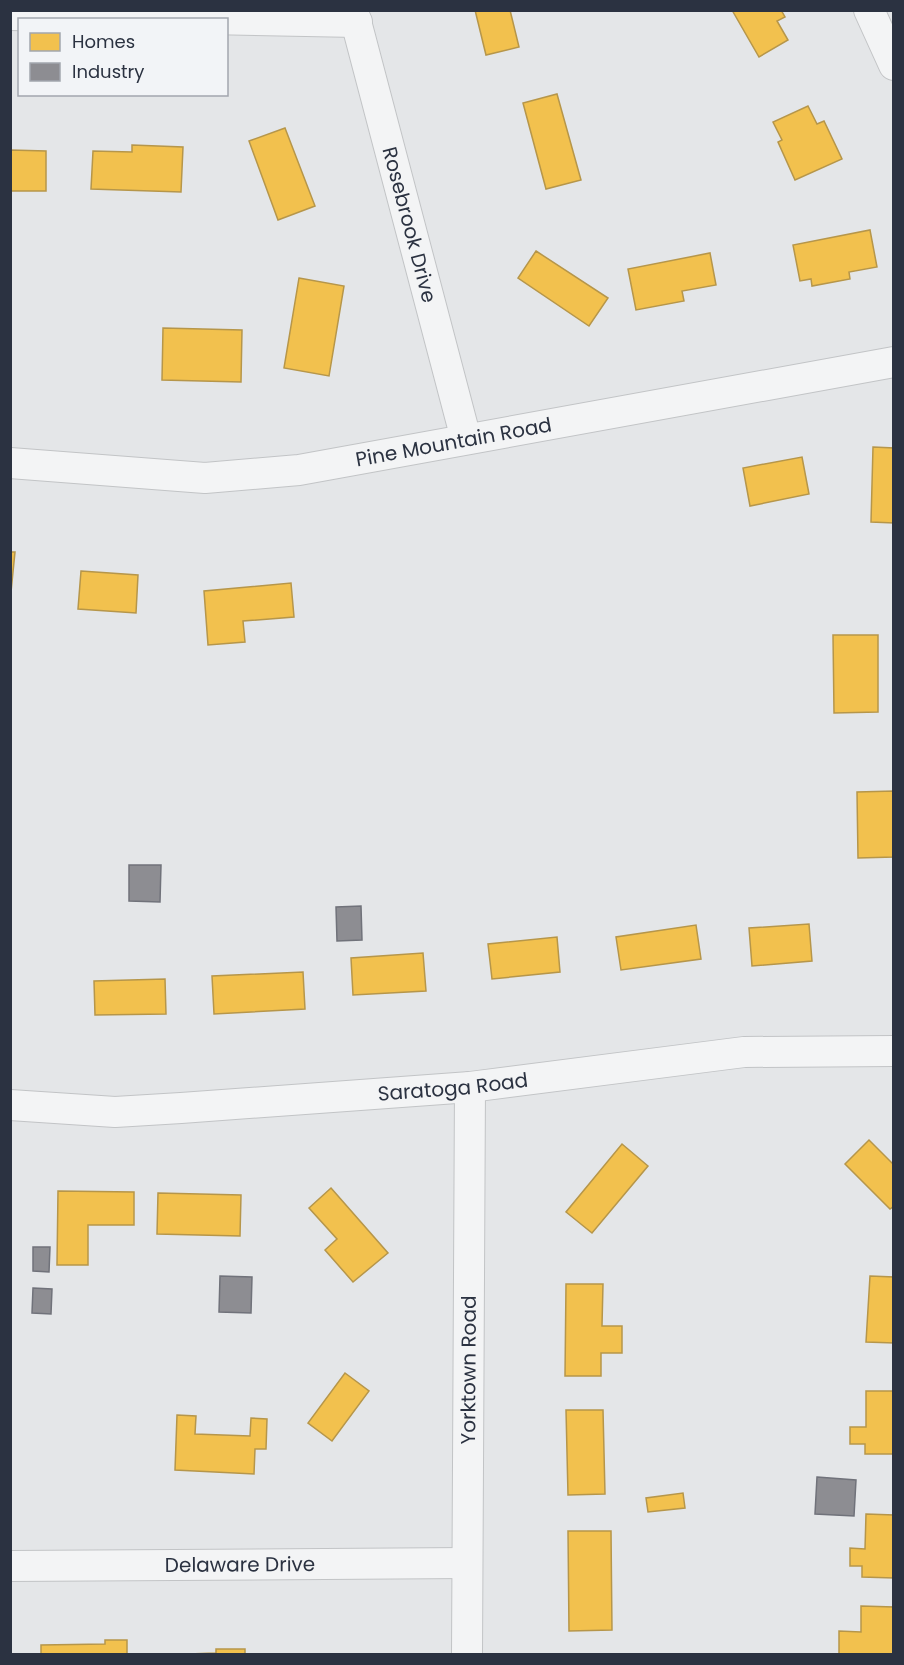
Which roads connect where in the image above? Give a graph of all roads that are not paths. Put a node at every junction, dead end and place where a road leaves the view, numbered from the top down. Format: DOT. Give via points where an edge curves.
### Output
graph roads {
  1 [pos="869,10"];
  2 [pos="10,15"];
  3 [pos="355,16"];
  4 [pos="894,65"];
  5 [pos="894,362"];
  6 [pos="466,439"];
  7 [pos="10,463"];
  8 [pos="894,1051"];
  9 [pos="470,1087"];
  10 [pos="10,1105"];
  11 [pos="467,1563"];
  12 [pos="10,1566"];
  13 [pos="467,1654"];
  1 -- 4 [label="street"];
  2 -- 3 [label="street"];
  3 -- 6 [label="street, Rosebrook Drive"];
  5 -- 6 [label="street, Pine Mountain Road"];
  6 -- 7 [label="street, Pine Mountain Road" via="350,463 205,478"];
  8 -- 9 [label="street, Saratoga Road" via="724,1054"];
  9 -- 10 [label="street, Saratoga Road" via="115,1112"];
  9 -- 11 [label="street, Yorktown Road"];
  11 -- 12 [label="street, Delaware Drive"];
  11 -- 13 [label="street, Yorktown Road"];
}
